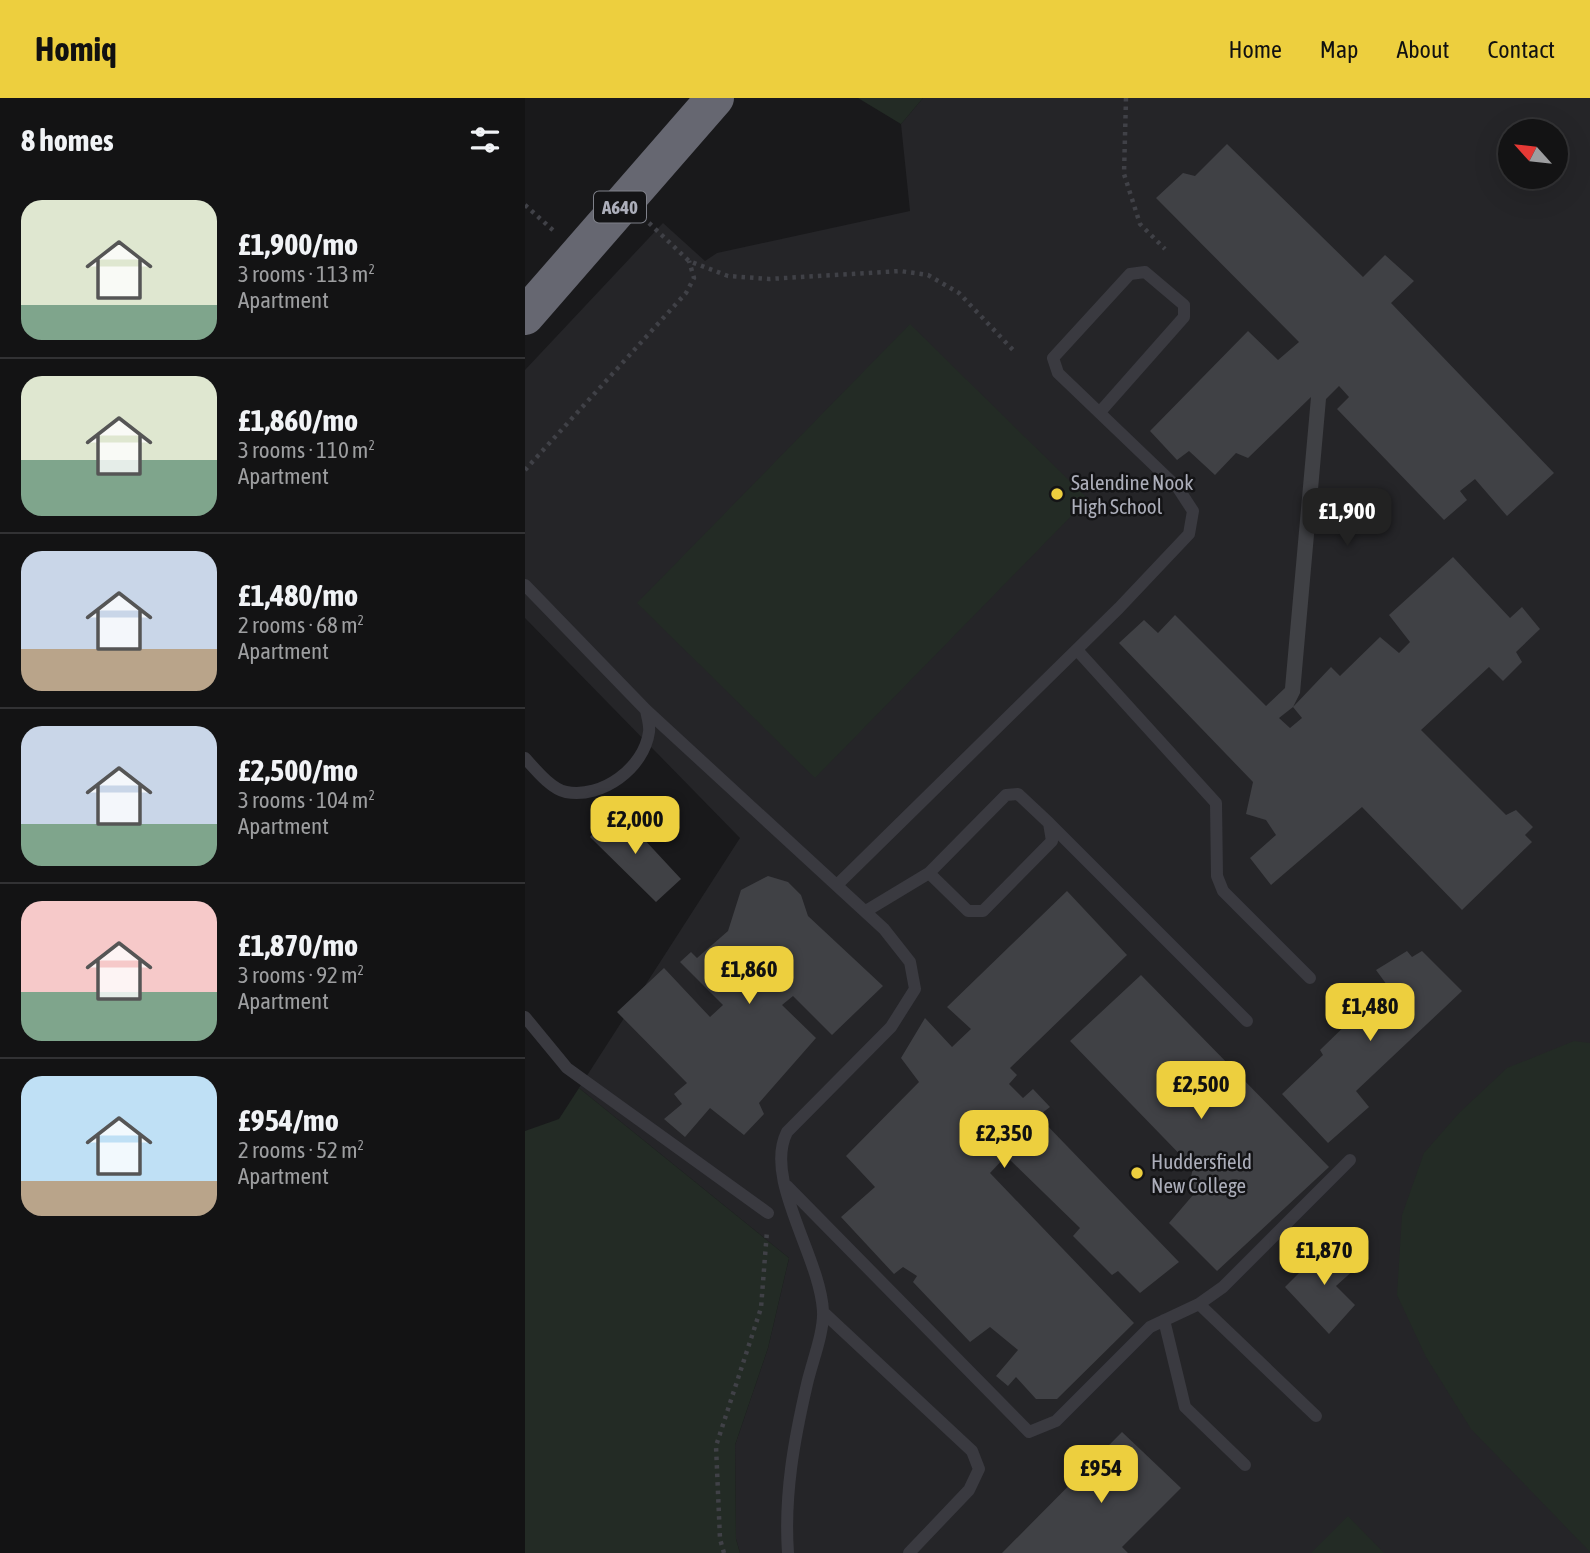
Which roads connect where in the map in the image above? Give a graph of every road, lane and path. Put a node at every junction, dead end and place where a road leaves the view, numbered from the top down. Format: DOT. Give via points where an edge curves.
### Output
graph roads {
  1 [pos="715,98"];
  2 [pos="1126,98"];
  3 [pos="627,199"];
  4 [pos="1165,249"];
  5 [pos="689,261"];
  6 [pos="525,316"];
  7 [pos="1013,350"];
  8 [pos="1100,412"];
  9 [pos="525,470"];
  10 [pos="525,585"];
  11 [pos="1077,650"];
  12 [pos="646,710"];
  13 [pos="525,758"];
  14 [pos="1049,823"];
  15 [pos="929,873"];
  16 [pos="838,884"];
  17 [pos="866,911"];
  18 [pos="1310,978"];
  19 [pos="525,1017"];
  20 [pos="1247,1021"];
  21 [pos="1349,1160"];
  22 [pos="782,1181"];
  23 [pos="768,1213"];
  24 [pos="1199,1304"];
  25 [pos="823,1312"];
  26 [pos="1164,1320"];
  27 [pos="1316,1416"];
  28 [pos="1245,1465"];
  29 [pos="724,1553"];
  30 [pos="788,1553"];
  31 [pos="909,1553"];
  1 -- 3 [label="highway, A640"];
  2 -- 4 [label="path" via="1124,174 1140,224"];
  3 -- 5 [label="path"];
  3 -- 6 [label="highway, A640"];
  5 -- 7 [label="path" via="728,276 769,279 899,271 928,275 958,293"];
  5 -- 9 [label="path" via="694,278 686,293"];
  8 -- 8 [label="lane" via="1058,373 1053,358 1130,274 1145,272 1184,305 1184,317"];
  8 -- 11 [label="lane" via="1178,488 1193,511 1189,534"];
  10 -- 12 [label="lane"];
  11 -- 16 [label="lane"];
  11 -- 18 [label="lane" via="1216,803 1217,876 1223,891"];
  12 -- 13 [label="lane" via="649,731 639,760 618,779 587,793 563,792"];
  12 -- 16 [label="lane"];
  14 -- 15 [label="lane" via="1018,794 1006,795"];
  14 -- 15 [label="lane" via="1052,841 983,911 968,911"];
  14 -- 20 [label="lane"];
  15 -- 17 [label="lane"];
  16 -- 17 [label="lane"];
  17 -- 22 [label="lane" via="910,962 915,989 891,1027 787,1132 780,1145"];
  19 -- 23 [label="lane" via="568,1068"];
  21 -- 24 [label="lane" via="1223,1287"];
  22 -- 25 [label="lane" via="813,1260"];
  22 -- 26 [label="lane" via="1029,1432 1056,1421 1150,1327"];
  23 -- 29 [label="path" via="761,1308 716,1446"];
  24 -- 26 [label="lane"];
  24 -- 27 [label="lane"];
  25 -- 30 [label="lane" via="793,1447 786,1521"];
  25 -- 31 [label="lane" via="972,1451 979,1469 969,1490"];
  26 -- 28 [label="lane" via="1185,1407"];
}
